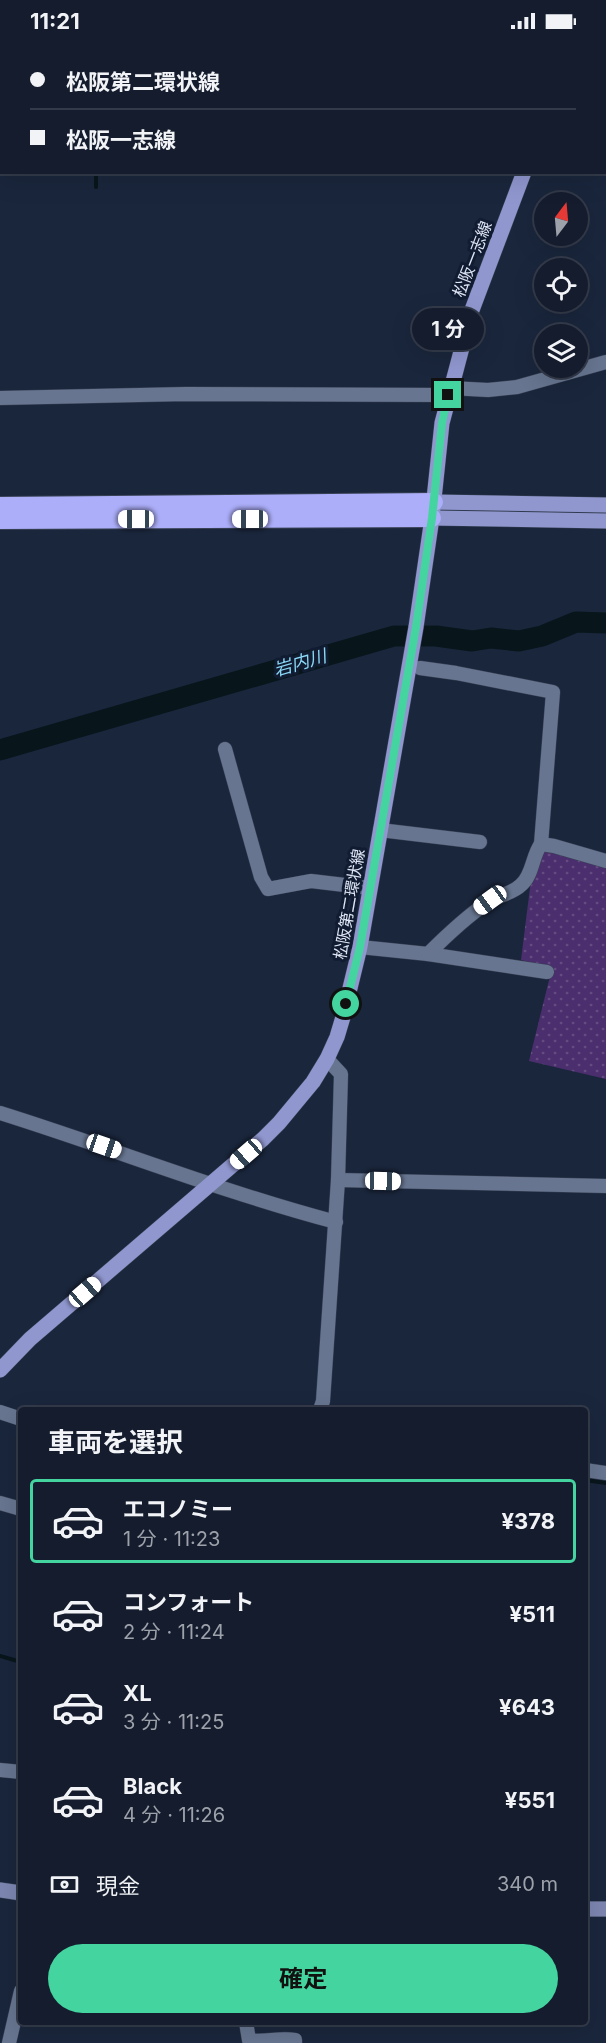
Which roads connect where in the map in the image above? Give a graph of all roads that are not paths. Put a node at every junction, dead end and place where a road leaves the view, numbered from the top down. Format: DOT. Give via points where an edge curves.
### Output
graph roads {
  1 [pos="523,174"];
  2 [pos="606,362"];
  3 [pos="449,392"];
  4 [pos="0,398"];
  5 [pos="606,505"];
  6 [pos="0,506"];
  7 [pos="433,510"];
  8 [pos="0,520"];
  9 [pos="606,521"];
  10 [pos="420,668"];
  11 [pos="225,749"];
  12 [pos="380,830"];
  13 [pos="480,842"];
  14 [pos="541,844"];
  15 [pos="606,861"];
  16 [pos="370,888"];
  17 [pos="360,947"];
  18 [pos="428,954"];
  19 [pos="547,972"];
  20 [pos="327,1059"];
  21 [pos="0,1113"];
  22 [pos="338,1180"];
  23 [pos="213,1183"];
  24 [pos="606,1186"];
  25 [pos="336,1222"];
  26 [pos="0,1370"];
  27 [pos="321,1407"];
  28 [pos="0,1412"];
  29 [pos="18,1418"];
  30 [pos="588,1470"];
  31 [pos="606,1473"];
  32 [pos="0,1503"];
  33 [pos="18,1508"];
  34 [pos="0,1770"];
  35 [pos="18,1772"];
  36 [pos="0,1890"];
  37 [pos="18,1893"];
  38 [pos="588,1909"];
  39 [pos="606,1909"];
  40 [pos="18,2004"];
  41 [pos="246,2025"];
  42 [pos="9,2043"];
  43 [pos="295,2043"];
  1 -- 3 [label="main road, 松阪一志線" via="472,310"];
  2 -- 3 [label="street" via="517,387"];
  3 -- 4 [label="street"];
  3 -- 7 [label="main road, 松阪一志線"];
  5 -- 7 [label="main road"];
  6 -- 7 [label="highway"];
  7 -- 8 [label="highway"];
  7 -- 9 [label="main road"];
  7 -- 12 [label="main road, 松阪第二環状線"];
  10 -- 14 [label="street" via="552,692"];
  11 -- 16 [label="street" via="261,877 268,889 311,881"];
  12 -- 13 [label="street"];
  12 -- 16 [label="main road, 松阪第二環状線"];
  14 -- 15 [label="street"];
  14 -- 18 [label="street" via="523,884 490,900"];
  16 -- 17 [label="main road, 松阪第二環状線"];
  17 -- 18 [label="street"];
  17 -- 20 [label="main road, 松阪第二環状線" via="337,1036"];
  18 -- 19 [label="street"];
  20 -- 22 [label="street" via="341,1074"];
  20 -- 23 [label="main road, 松阪第二環状線" via="279,1123"];
  21 -- 23 [label="street"];
  22 -- 24 [label="street"];
  22 -- 25 [label="street"];
  23 -- 25 [label="street"];
  23 -- 26 [label="main road, 松阪第二環状線" via="30,1339"];
  25 -- 27 [label="street"];
  28 -- 29 [label="street"];
  30 -- 31 [label="street"];
  32 -- 33 [label="street"];
  34 -- 35 [label="street"];
  36 -- 37 [label="street"];
  38 -- 39 [label="street"];
  40 -- 42 [label="street"];
  41 -- 43 [label="street" via="249,2040 285,2038"];
}
